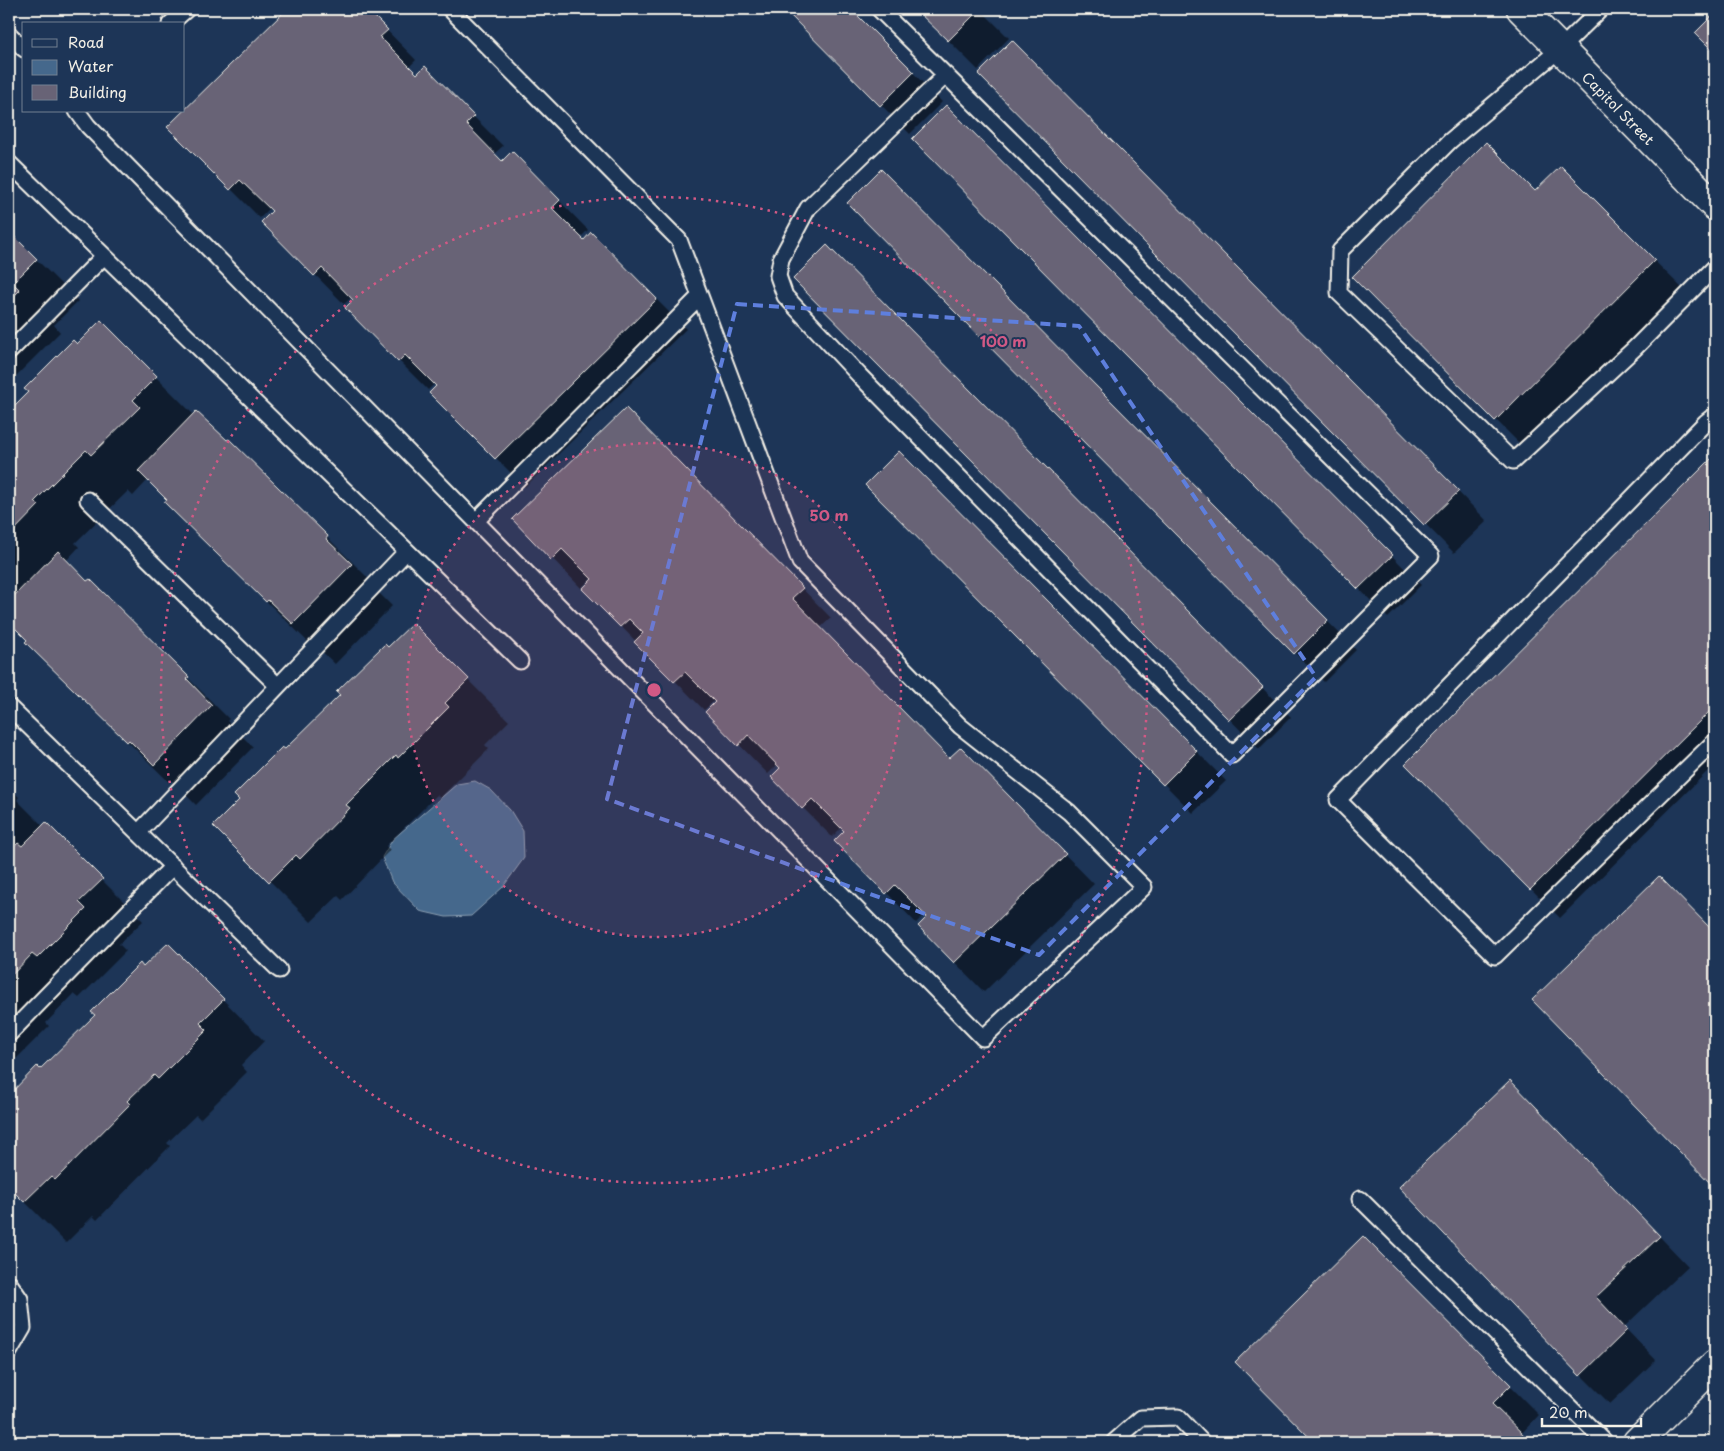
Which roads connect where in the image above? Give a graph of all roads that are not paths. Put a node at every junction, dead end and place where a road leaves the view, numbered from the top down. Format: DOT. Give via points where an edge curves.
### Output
graph roads {
  1 [pos="187,9"];
  2 [pos="450,9"];
  3 [pos="880,9"];
  4 [pos="1521,9"];
  5 [pos="1600,9"];
  6 [pos="172,22"];
  7 [pos="9,34"];
  8 [pos="22,47"];
  9 [pos="1560,49"];
  10 [pos="946,75"];
  11 [pos="79,112"];
  12 [pos="9,163"];
  13 [pos="1715,206"];
  14 [pos="104,256"];
  15 [pos="1715,267"];
  16 [pos="700,296"];
  17 [pos="9,352"];
  18 [pos="1715,415"];
  19 [pos="88,500"];
  20 [pos="476,521"];
  21 [pos="406,552"];
  22 [pos="520,662"];
  23 [pos="278,686"];
  24 [pos="9,707"];
  25 [pos="1715,740"];
  26 [pos="138,833"];
  27 [pos="173,866"];
  28 [pos="279,970"];
  29 [pos="9,1034"];
  30 [pos="1360,1200"];
  31 [pos="9,1283"];
  32 [pos="9,1352"];
  33 [pos="1715,1364"];
  34 [pos="1114,1442"];
  35 [pos="1202,1442"];
  36 [pos="1605,1442"];
  37 [pos="1637,1442"];
  1 -- 6 [label="lane"];
  2 -- 16 [label="lane" via="679,240"];
  3 -- 10 [label="lane"];
  4 -- 9 [label="street, Capitol Street"];
  5 -- 9 [label="lane"];
  7 -- 8 [label="lane"];
  9 -- 13 [label="street, Capitol Street"];
  9 -- 15 [label="lane" via="1450,142 1340,251 1339,293 1513,461 1635,348"];
  10 -- 10 [label="lane" via="1431,556 1232,755 785,296 778,276 780,259 808,208"];
  11 -- 20 [label="lane" via="88,126"];
  12 -- 14 [label="lane"];
  14 -- 17 [label="lane"];
  14 -- 21 [label="lane"];
  16 -- 20 [label="lane"];
  16 -- 20 [label="lane" via="800,562 960,726 1069,812 1144,887 983,1038"];
  18 -- 25 [label="lane" via="1338,800 1495,956"];
  19 -- 23 [label="lane"];
  21 -- 22 [label="lane"];
  21 -- 23 [label="lane"];
  23 -- 26 [label="lane"];
  24 -- 26 [label="lane"];
  26 -- 27 [label="lane"];
  27 -- 28 [label="lane"];
  27 -- 29 [label="lane"];
  30 -- 36 [label="lane"];
  31 -- 32 [label="lane" via="20,1299 22,1328"];
  33 -- 37 [label="street"];
  34 -- 35 [label="lane" via="1141,1418 1178,1417"];
}
